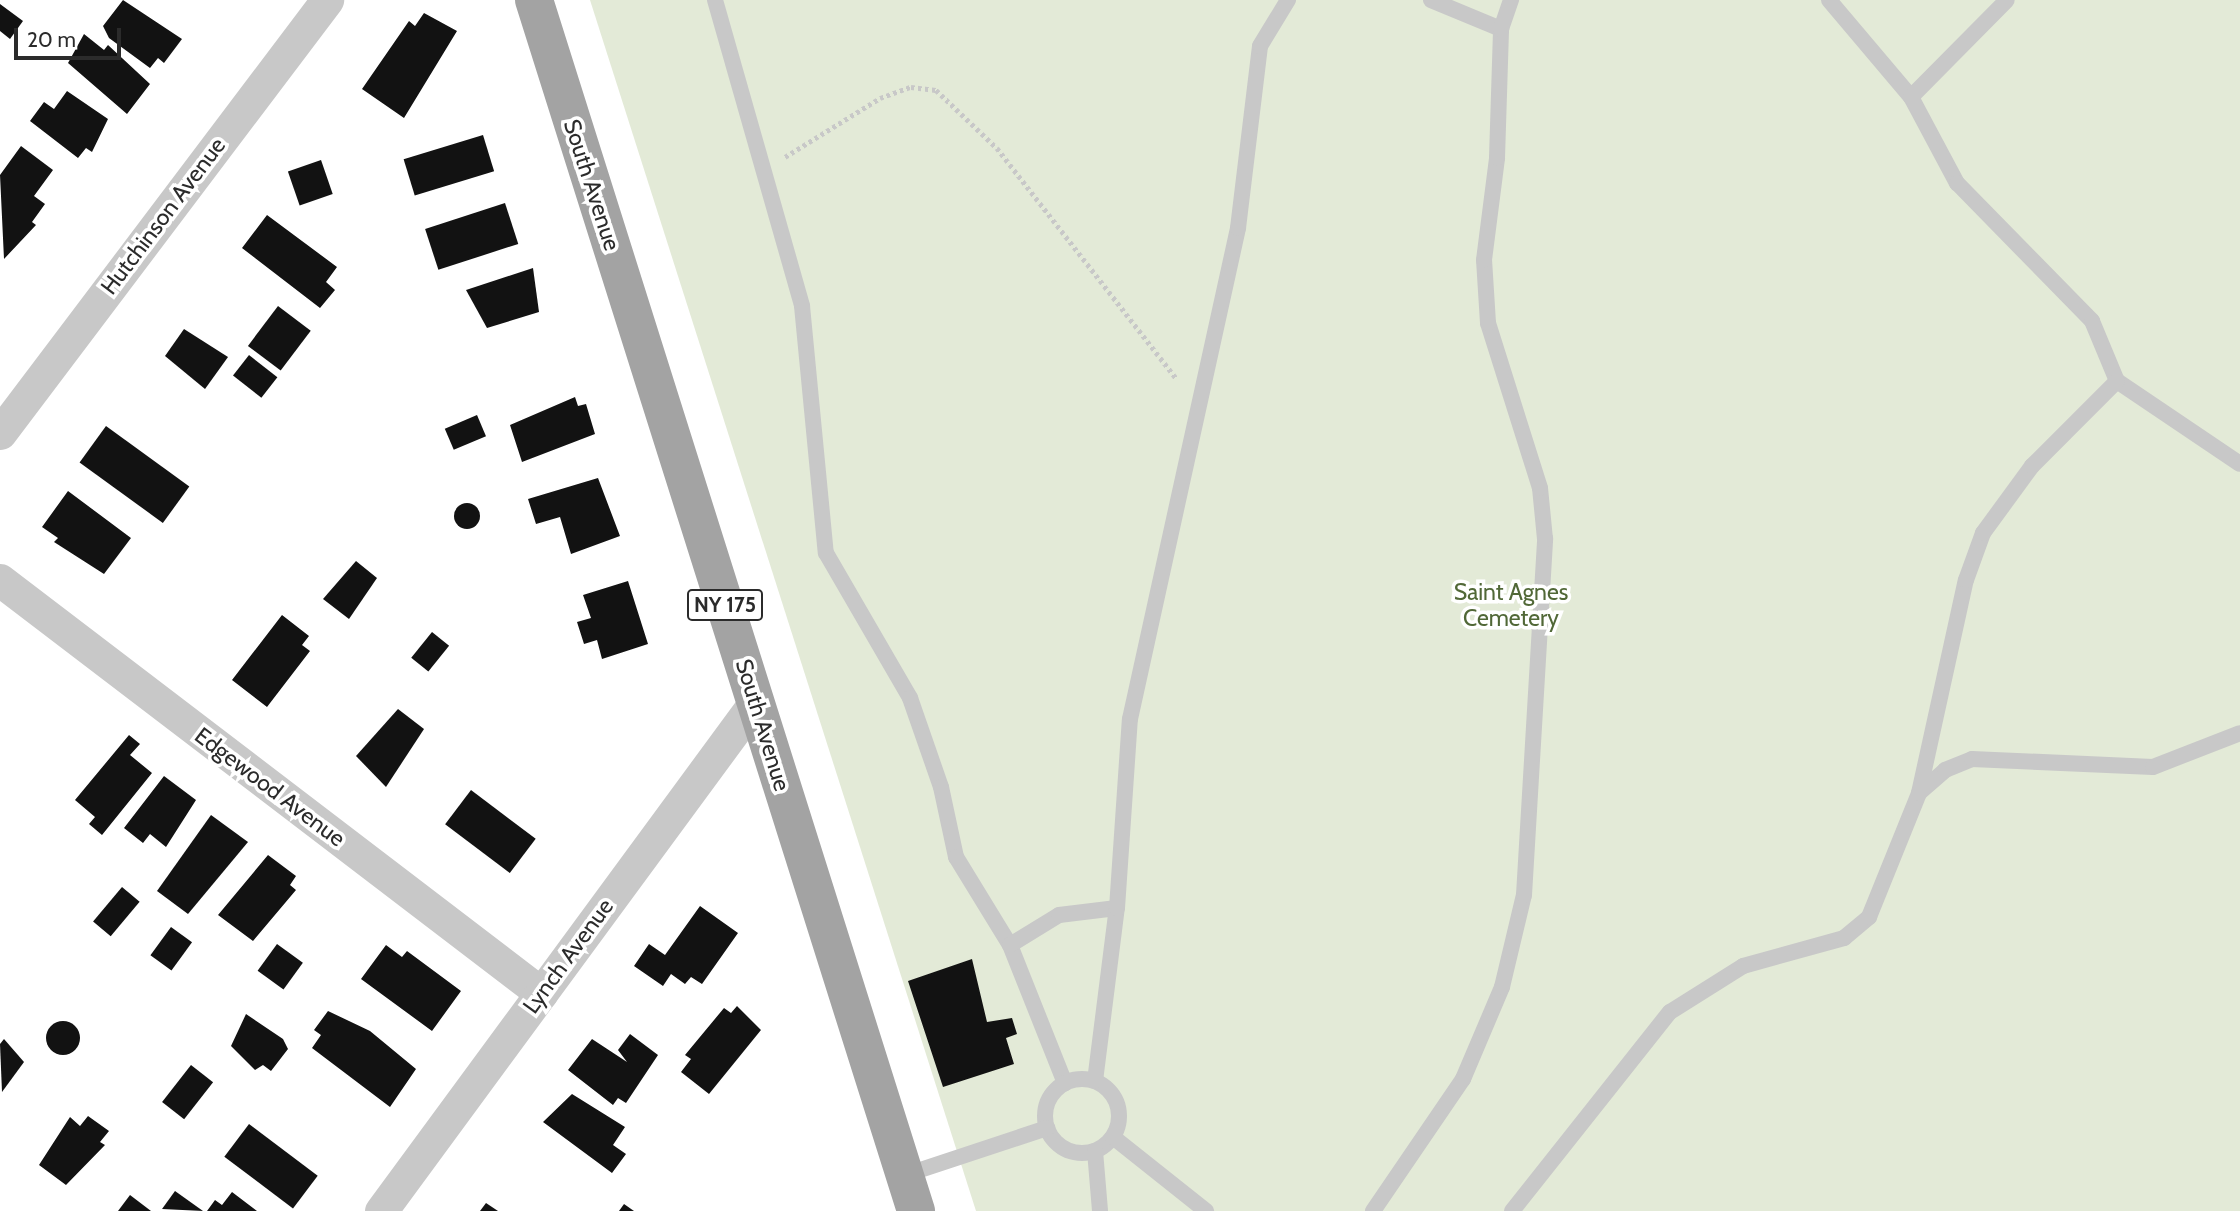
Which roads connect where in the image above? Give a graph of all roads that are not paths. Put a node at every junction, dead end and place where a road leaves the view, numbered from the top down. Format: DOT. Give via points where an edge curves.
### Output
graph roads {
  1 [pos="327,0"];
  2 [pos="534,0"];
  3 [pos="715,0"];
  4 [pos="1288,0"];
  5 [pos="1431,0"];
  6 [pos="1511,0"];
  7 [pos="1829,0"];
  8 [pos="2007,0"];
  9 [pos="1501,29"];
  10 [pos="1911,97"];
  11 [pos="2118,381"];
  12 [pos="0,433"];
  13 [pos="2240,464"];
  14 [pos="0,580"];
  15 [pos="756,701"];
  16 [pos="2240,733"];
  17 [pos="1919,793"];
  18 [pos="1117,908"];
  19 [pos="1010,945"];
  20 [pos="541,993"];
  21 [pos="1096,1081"];
  22 [pos="1065,1083"];
  23 [pos="1047,1128"];
  24 [pos="1114,1137"];
  25 [pos="1095,1151"];
  26 [pos="905,1175"];
  27 [pos="381,1211"];
  28 [pos="916,1211"];
  29 [pos="1100,1211"];
  30 [pos="1206,1211"];
  31 [pos="1373,1211"];
  32 [pos="1512,1211"];
  1 -- 12 [label="street, Hutchinson Avenue"];
  2 -- 15 [label="main road, South Avenue / NY 175"];
  3 -- 19 [label="lane" via="802,306 825,553 911,698 942,787 957,857"];
  4 -- 18 [label="lane" via="1260,46 1238,228 1130,719"];
  5 -- 9 [label="lane"];
  6 -- 9 [label="lane"];
  7 -- 10 [label="lane"];
  8 -- 10 [label="lane"];
  9 -- 31 [label="lane" via="1497,158 1484,260 1489,323 1540,488 1545,539 1524,895 1502,987 1463,1079"];
  10 -- 11 [label="lane" via="1957,183 2092,321"];
  11 -- 13 [label="lane"];
  11 -- 17 [label="lane" via="2032,466 1983,533 1966,580"];
  14 -- 20 [label="street, Edgewood Avenue"];
  15 -- 20 [label="street, Lynch Avenue"];
  15 -- 26 [label="main road, South Avenue / NY 175"];
  16 -- 17 [label="lane" via="2153,767 1972,759 1945,770"];
  17 -- 32 [label="lane" via="1869,917 1844,938 1743,966 1670,1012"];
  18 -- 19 [label="lane" via="1059,915"];
  18 -- 21 [label="lane"];
  19 -- 22 [label="lane"];
  20 -- 27 [label="street, Lynch Avenue"];
  21 -- 22 [label="lane"];
  21 -- 24 [label="lane" via="1118,1102"];
  22 -- 23 [label="lane" via="1048,1102"];
  23 -- 25 [label="lane" via="1060,1147"];
  23 -- 26 [label="lane"];
  24 -- 25 [label="lane"];
  24 -- 30 [label="lane"];
  25 -- 29 [label="lane"];
  26 -- 28 [label="main road, South Avenue / NY 175"];
}
